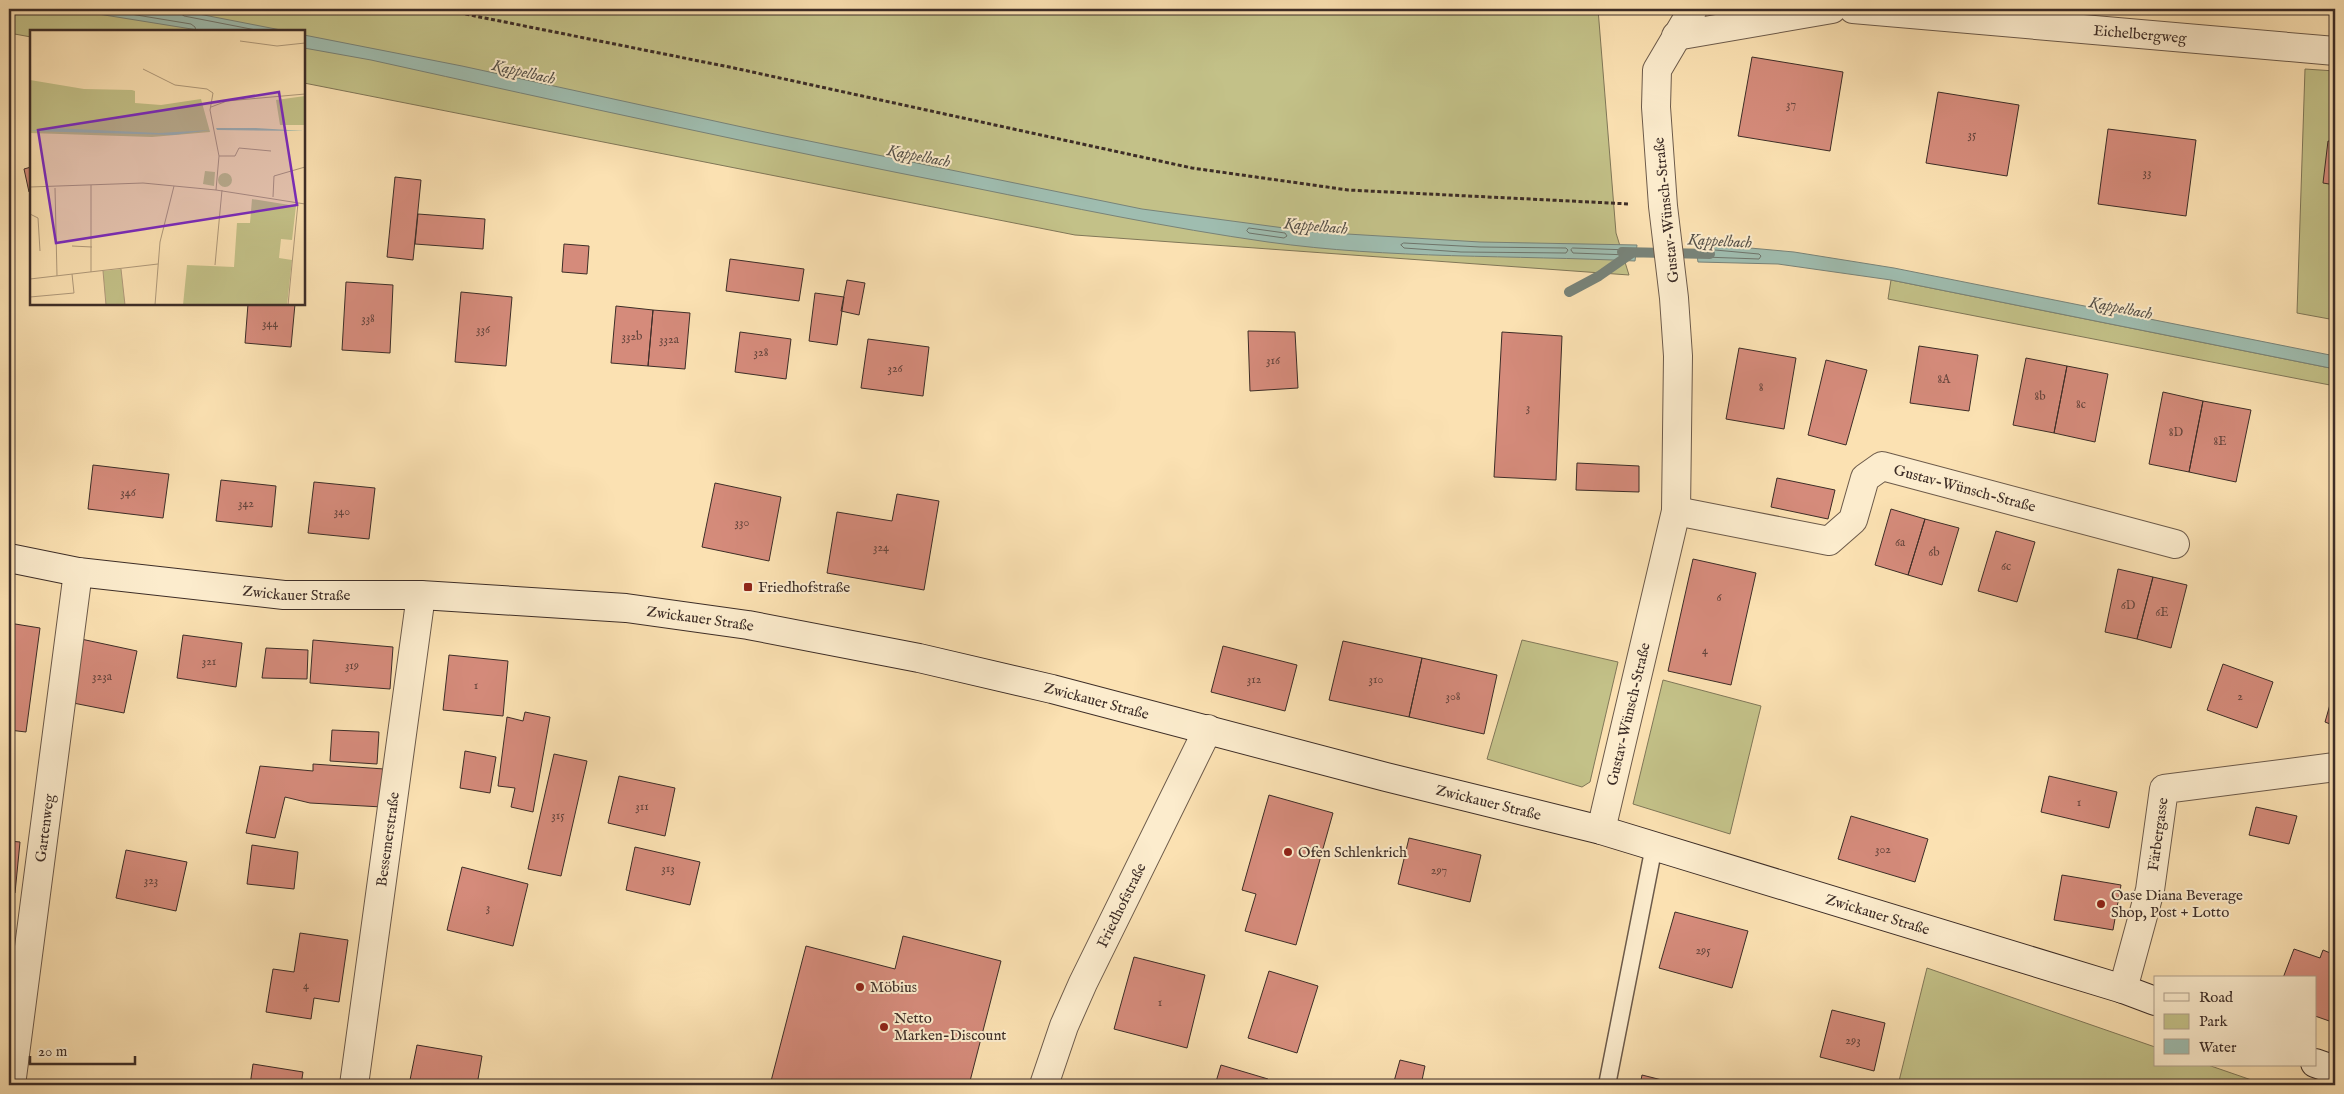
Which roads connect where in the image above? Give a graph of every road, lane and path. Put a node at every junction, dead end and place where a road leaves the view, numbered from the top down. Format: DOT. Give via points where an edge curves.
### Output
graph roads {
  1 [pos="440,9"];
  2 [pos="1693,9"];
  3 [pos="1832,9"];
  4 [pos="1853,9"];
  5 [pos="1676,36"];
  6 [pos="2335,51"];
  7 [pos="1663,206"];
  8 [pos="1676,511"];
  9 [pos="2176,544"];
  10 [pos="9,558"];
  11 [pos="78,572"];
  12 [pos="421,595"];
  13 [pos="1208,729"];
  14 [pos="2335,767"];
  15 [pos="1600,830"];
  16 [pos="1654,846"];
  17 [pos="2123,989"];
  18 [pos="2154,1001"];
  19 [pos="2316,1063"];
  20 [pos="2335,1070"];
  21 [pos="11,1085"];
  22 [pos="354,1085"];
  23 [pos="1044,1085"];
  24 [pos="1607,1085"];
  1 -- 7 [label="path" via="734,68 1192,168 1348,190"];
  2 -- 5 [label="street, Gustav-Wünsch-Straße"];
  3 -- 5 [label="street"];
  4 -- 6 [label="street, Eichelbergweg"];
  5 -- 7 [label="street, Gustav-Wünsch-Straße" via="1657,70 1656,107"];
  7 -- 8 [label="street, Gustav-Wünsch-Straße" via="1678,356"];
  8 -- 9 [label="street, Gustav-Wünsch-Straße" via="1829,541 1853,520 1865,478 1882,466"];
  8 -- 15 [label="street, Gustav-Wünsch-Straße"];
  10 -- 11 [label="street, Zwickauer Straße"];
  11 -- 12 [label="street, Zwickauer Straße" via="284,595"];
  11 -- 21 [label="street, Gartenweg"];
  12 -- 13 [label="street, Zwickauer Straße" via="626,608 748,625 919,658"];
  12 -- 22 [label="street, Bessemerstraße"];
  13 -- 15 [label="street, Zwickauer Straße"];
  13 -- 23 [label="street, Friedhofstraße" via="1083,983"];
  14 -- 17 [label="street, Färbergasse" via="2164,789 2150,890"];
  15 -- 16 [label="street, Zwickauer Straße"];
  16 -- 17 [label="street, Zwickauer Straße"];
  16 -- 24 [label="lane"];
  17 -- 18 [label="street, Zwickauer Straße"];
  19 -- 20 [label="street"];
}
